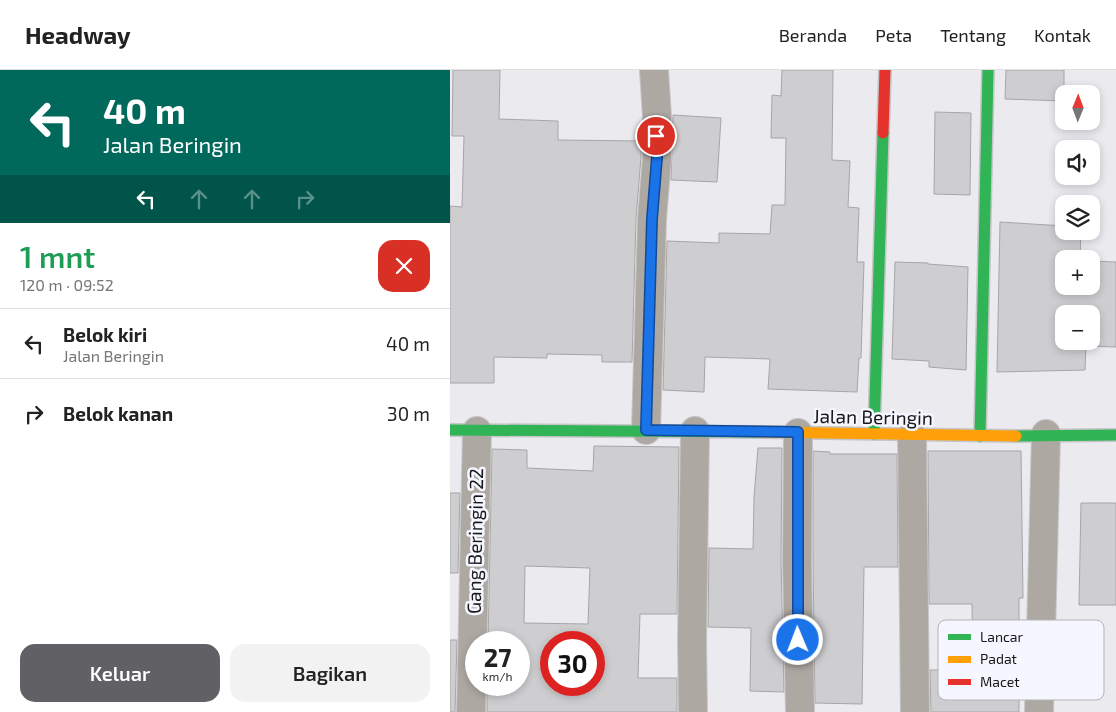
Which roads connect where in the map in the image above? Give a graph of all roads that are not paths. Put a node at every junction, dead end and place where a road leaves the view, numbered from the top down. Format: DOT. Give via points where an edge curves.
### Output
graph roads {
  1 [pos="654,70"];
  2 [pos="885,70"];
  3 [pos="988,70"];
  4 [pos="450,430"];
  5 [pos="477,430"];
  6 [pos="646,430"];
  7 [pos="696,431"];
  8 [pos="798,432"];
  9 [pos="874,434"];
  10 [pos="1046,434"];
  11 [pos="1116,434"];
  12 [pos="912,436"];
  13 [pos="980,436"];
  14 [pos="1041,620"];
  15 [pos="471,712"];
  16 [pos="693,712"];
  17 [pos="800,712"];
  18 [pos="915,712"];
  1 -- 6 [label="street" via="657,157"];
  2 -- 9 [label="street"];
  3 -- 13 [label="street"];
  4 -- 5 [label="street, Jalan Beringin"];
  5 -- 6 [label="street, Jalan Beringin"];
  5 -- 15 [label="street, Gang Beringin 22"];
  6 -- 7 [label="street, Jalan Beringin"];
  7 -- 8 [label="street, Jalan Beringin"];
  7 -- 16 [label="street"];
  8 -- 9 [label="street, Jalan Beringin"];
  8 -- 17 [label="street"];
  9 -- 12 [label="street, Jalan Beringin"];
  10 -- 11 [label="street, Jalan Beringin"];
  10 -- 13 [label="street, Jalan Beringin"];
  10 -- 14 [label="street"];
  12 -- 13 [label="street, Jalan Beringin"];
  12 -- 18 [label="street"];
}
